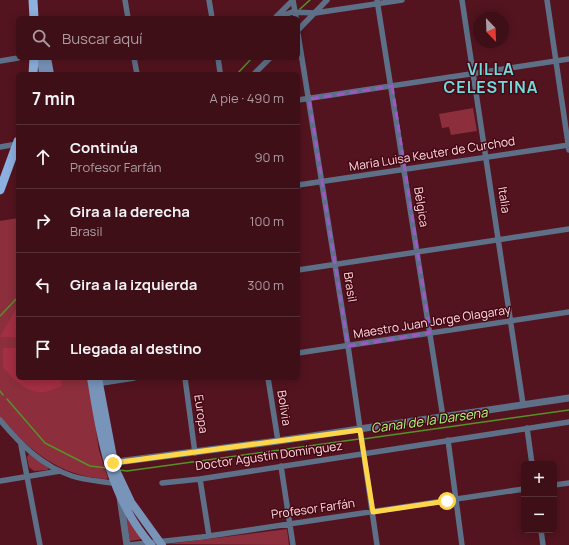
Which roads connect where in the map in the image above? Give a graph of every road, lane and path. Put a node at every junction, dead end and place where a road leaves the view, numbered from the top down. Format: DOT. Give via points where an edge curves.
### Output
graph roads {
  1 [pos="125,0"];
  2 [pos="209,0"];
  3 [pos="293,0"];
  4 [pos="327,0"];
  5 [pos="402,0"];
  6 [pos="462,0"];
  7 [pos="547,0"];
  8 [pos="378,2"];
  9 [pos="33,4"];
  10 [pos="315,13"];
  11 [pos="36,16"];
  12 [pos="128,16"];
  13 [pos="212,16"];
  14 [pos="278,16"];
  15 [pos="281,16"];
  16 [pos="295,16"];
  17 [pos="300,28"];
  18 [pos="300,46"];
  19 [pos="16,58"];
  20 [pos="569,59"];
  21 [pos="34,60"];
  22 [pos="41,60"];
  23 [pos="47,60"];
  24 [pos="134,60"];
  25 [pos="218,60"];
  26 [pos="268,60"];
  27 [pos="0,61"];
  28 [pos="555,61"];
  29 [pos="32,72"];
  30 [pos="43,72"];
  31 [pos="50,72"];
  32 [pos="137,72"];
  33 [pos="220,72"];
  34 [pos="256,72"];
  35 [pos="473,74"];
  36 [pos="392,86"];
  37 [pos="309,99"];
  38 [pos="300,100"];
  39 [pos="16,143"];
  40 [pos="0,147"];
  41 [pos="569,147"];
  42 [pos="16,148"];
  43 [pos="486,157"];
  44 [pos="404,170"];
  45 [pos="322,182"];
  46 [pos="300,185"];
  47 [pos="0,190"];
  48 [pos="569,229"];
  49 [pos="499,240"];
  50 [pos="417,252"];
  51 [pos="335,265"];
  52 [pos="300,270"];
  53 [pos="569,312"];
  54 [pos="511,321"];
  55 [pos="430,333"];
  56 [pos="348,346"];
  57 [pos="300,353"];
  58 [pos="108,380"];
  59 [pos="185,380"];
  60 [pos="268,380"];
  61 [pos="95,381"];
  62 [pos="569,398"];
  63 [pos="523,404"];
  64 [pos="443,417"];
  65 [pos="0,420"];
  66 [pos="569,422"];
  67 [pos="527,428"];
  68 [pos="360,430"];
  69 [pos="448,440"];
  70 [pos="278,442"];
  71 [pos="21,445"];
  72 [pos="195,453"];
  73 [pos="364,453"];
  74 [pos="532,461"];
  75 [pos="110,463"];
  76 [pos="281,466"];
  77 [pos="60,471"];
  78 [pos="28,476"];
  79 [pos="200,479"];
  80 [pos="0,481"];
  81 [pos="162,483"];
  82 [pos="569,483"];
  83 [pos="118,484"];
  84 [pos="557,485"];
  85 [pos="521,489"];
  86 [pos="120,497"];
  87 [pos="456,499"];
  88 [pos="373,512"];
  89 [pos="290,524"];
  90 [pos="541,533"];
  91 [pos="209,536"];
  92 [pos="150,544"];
  93 [pos="161,544"];
  94 [pos="40,545"];
  95 [pos="128,545"];
  96 [pos="293,545"];
  97 [pos="377,545"];
  98 [pos="462,545"];
  99 [pos="543,545"];
  1 -- 12 [label="street"];
  2 -- 13 [label="street"];
  3 -- 14 [label="street"];
  3 -- 16 [label="street"];
  4 -- 10 [label="street"];
  5 -- 8 [label="street"];
  6 -- 35 [label="street, Italia"];
  7 -- 28 [label="street"];
  8 -- 10 [label="street"];
  8 -- 36 [label="street, Bélgica"];
  9 -- 11 [label="main road"];
  10 -- 16 [label="street"];
  10 -- 17 [label="street"];
  15 -- 16 [label="street" via="292,12"];
  18 -- 37 [label="street, Brasil"];
  19 -- 27 [label="street"];
  20 -- 28 [label="street"];
  21 -- 29 [label="main road"];
  22 -- 30 [label="main road"];
  23 -- 31 [label="main road"];
  24 -- 32 [label="street"];
  25 -- 33 [label="street"];
  26 -- 34 [label="street"];
  28 -- 35 [label="street"];
  28 -- 41 [label="street"];
  35 -- 36 [label="street"];
  35 -- 43 [label="street, Italia"];
  36 -- 37 [label="street"];
  36 -- 44 [label="street, Bélgica"];
  37 -- 38 [label="street"];
  37 -- 45 [label="street, Brasil"];
  39 -- 40 [label="street"];
  41 -- 43 [label="street, María Luisa Keuter de Curchod"];
  42 -- 47 [label="main road"];
  43 -- 44 [label="street, María Luisa Keuter de Curchod"];
  43 -- 49 [label="street, Italia"];
  44 -- 45 [label="street, María Luisa Keuter de Curchod"];
  44 -- 50 [label="street, Bélgica"];
  45 -- 46 [label="street, María Luisa Keuter de Curchod"];
  45 -- 51 [label="street, Brasil"];
  48 -- 49 [label="street"];
  49 -- 50 [label="street"];
  49 -- 54 [label="street, Italia"];
  50 -- 51 [label="street"];
  50 -- 55 [label="street, Bélgica"];
  51 -- 52 [label="street"];
  51 -- 56 [label="street, Brasil"];
  53 -- 54 [label="street, Maestro Juan Jorge Olagaray"];
  54 -- 55 [label="street, Maestro Juan Jorge Olagaray"];
  54 -- 63 [label="street, Italia"];
  55 -- 56 [label="street, Maestro Juan Jorge Olagaray"];
  55 -- 64 [label="street, Bélgica"];
  56 -- 57 [label="street, Maestro Juan Jorge Olagaray"];
  56 -- 68 [label="street, Brasil"];
  58 -- 61 [label="street"];
  59 -- 72 [label="street, Europa"];
  60 -- 70 [label="street, Bolivia"];
  61 -- 75 [label="main road"];
  62 -- 63 [label="street, Doctor Agustín Domínguez"];
  63 -- 64 [label="street, Doctor Agustín Domínguez"];
  64 -- 68 [label="street, Doctor Agustín Domínguez"];
  65 -- 71 [label="street"];
  66 -- 67 [label="street, Doctor Agustín Domínguez"];
  67 -- 69 [label="street, Doctor Agustín Domínguez"];
  67 -- 74 [label="street"];
  68 -- 70 [label="street, Doctor Agustín Domínguez"];
  68 -- 73 [label="street, Brasil"];
  69 -- 73 [label="street, Doctor Agustín Domínguez"];
  69 -- 87 [label="street"];
  70 -- 72 [label="street, Doctor Agustín Domínguez"];
  71 -- 77 [label="street"];
  71 -- 78 [label="street"];
  72 -- 75 [label="street, Doctor Agustín Domínguez"];
  73 -- 76 [label="street, Doctor Agustín Domínguez"];
  73 -- 88 [label="street, Brasil"];
  75 -- 83 [label="main road"];
  76 -- 79 [label="street, Doctor Agustín Domínguez"];
  76 -- 89 [label="street"];
  77 -- 78 [label="street"];
  77 -- 83 [label="street" via="73,477"];
  78 -- 80 [label="street"];
  78 -- 94 [label="street"];
  79 -- 81 [label="street, Doctor Agustín Domínguez"];
  79 -- 91 [label="street"];
  82 -- 84 [label="street"];
  83 -- 86 [label="main road"];
  83 -- 93 [label="main road"];
  85 -- 87 [label="street, Profesor Farfán"];
  86 -- 92 [label="main road"];
  86 -- 95 [label="street"];
  87 -- 88 [label="street, Profesor Farfán"];
  87 -- 98 [label="street"];
  88 -- 89 [label="street, Profesor Farfán"];
  88 -- 97 [label="street, Brasil"];
  89 -- 91 [label="street, Profesor Farfán"];
  89 -- 96 [label="street"];
  90 -- 99 [label="street"];
  91 -- 93 [label="street, Profesor Farfán"];
  92 -- 93 [label="street, Profesor Farfán"];
  92 -- 95 [label="street, Profesor Farfán"];
}
